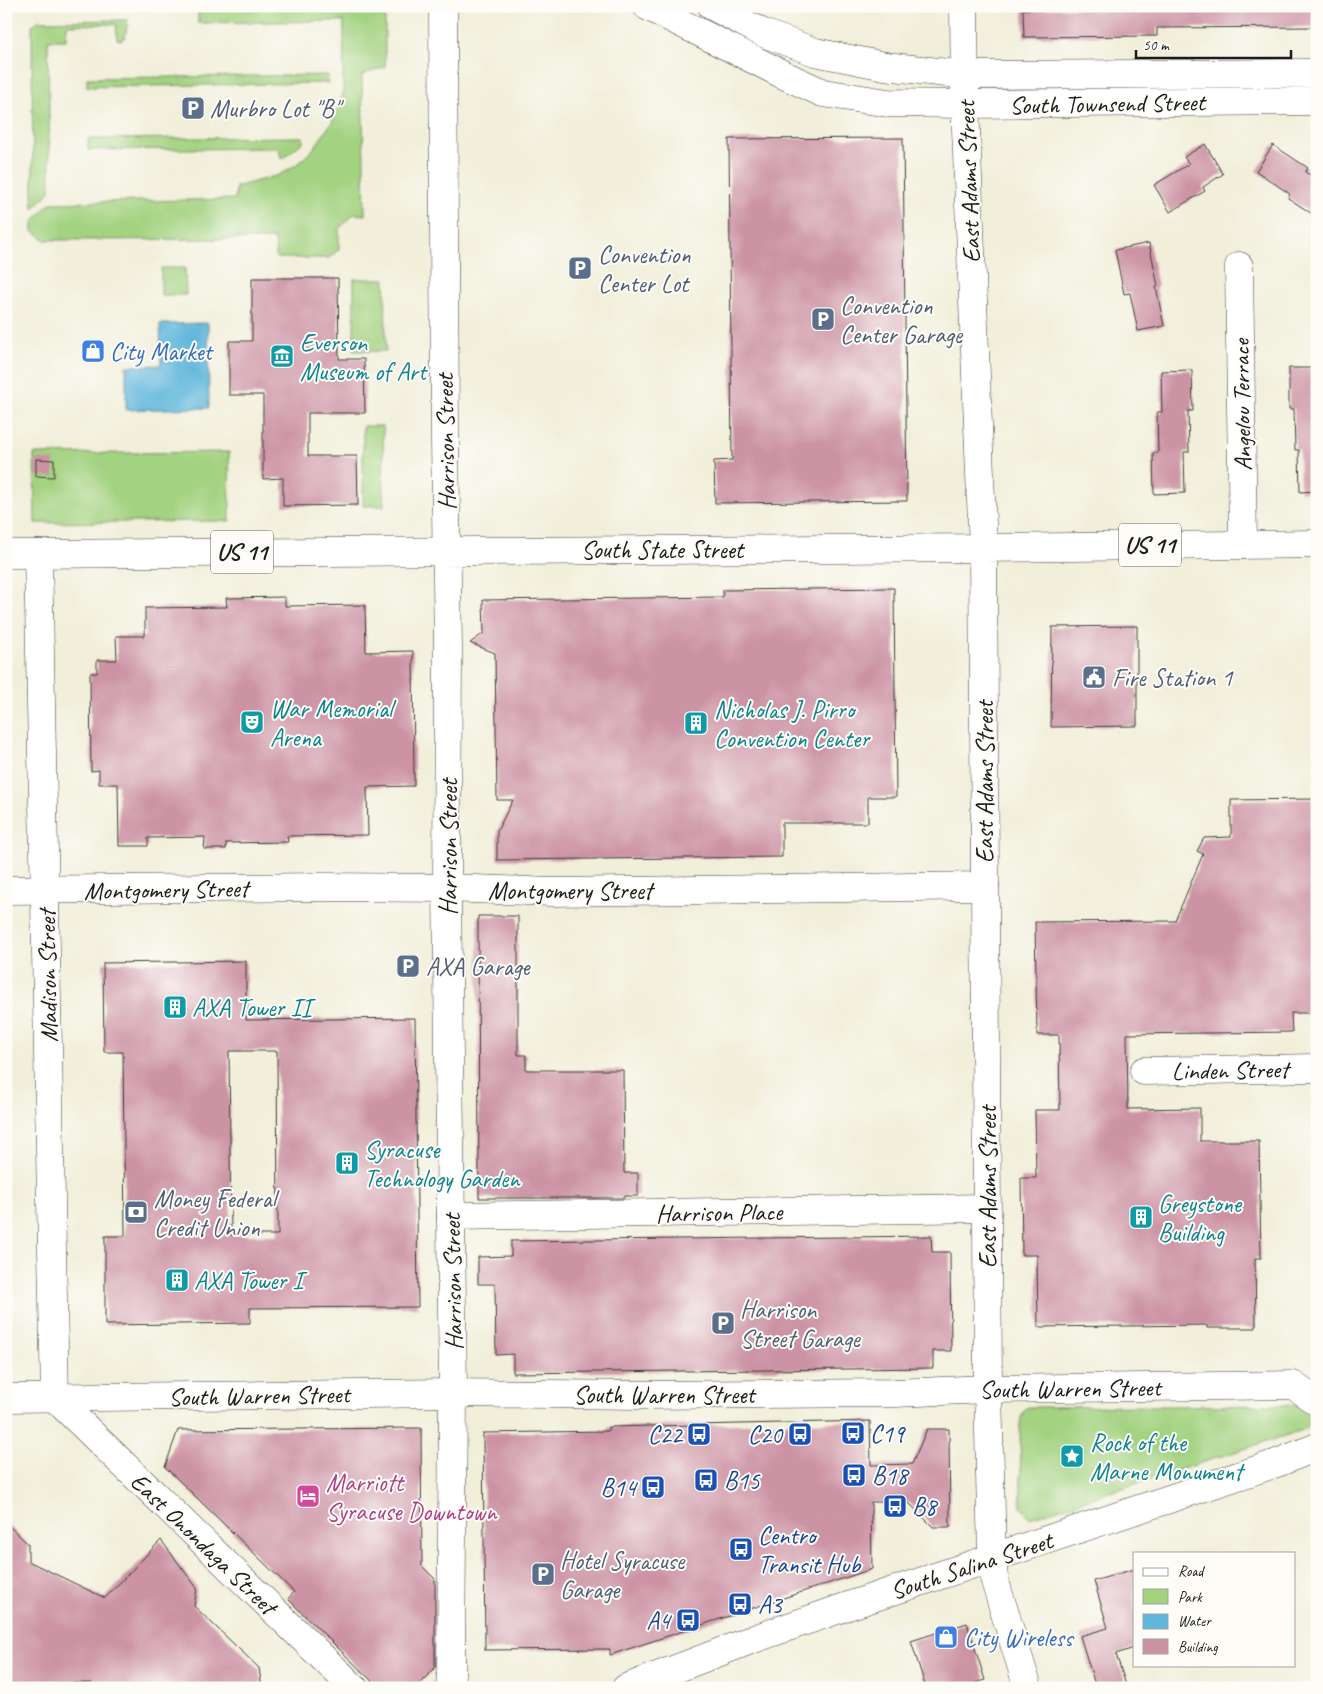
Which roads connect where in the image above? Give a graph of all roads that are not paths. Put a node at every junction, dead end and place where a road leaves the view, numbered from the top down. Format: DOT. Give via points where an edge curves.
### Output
graph roads {
  1 [pos="443,6"];
  2 [pos="647,6"];
  3 [pos="712,6"];
  4 [pos="964,6"];
  5 [pos="1317,73"];
  6 [pos="965,75"];
  7 [pos="1317,100"];
  8 [pos="965,104"];
  9 [pos="1239,266"];
  10 [pos="1317,544"];
  11 [pos="1243,545"];
  12 [pos="983,548"];
  13 [pos="446,551"];
  14 [pos="6,554"];
  15 [pos="38,554"];
  16 [pos="985,886"];
  17 [pos="447,888"];
  18 [pos="6,890"];
  19 [pos="45,890"];
  20 [pos="1317,1068"];
  21 [pos="1144,1071"];
  22 [pos="986,1208"];
  23 [pos="451,1216"];
  24 [pos="988,1389"];
  25 [pos="453,1393"];
  26 [pos="6,1398"];
  27 [pos="55,1398"];
  28 [pos="1317,1402"];
  29 [pos="1317,1447"];
  30 [pos="992,1557"];
  31 [pos="354,1688"];
  32 [pos="450,1688"];
  33 [pos="626,1688"];
  34 [pos="1028,1688"];
  1 -- 13 [label="street, Harrison Street"];
  2 -- 8 [label="street, South Townsend Street" via="823,92 888,102"];
  3 -- 6 [label="street, South Townsend Street" via="763,33 815,52 885,66"];
  4 -- 6 [label="street, East Adams Street"];
  5 -- 6 [label="street, South Townsend Street"];
  6 -- 8 [label="street, East Adams Street"];
  7 -- 8 [label="street, South Townsend Street"];
  8 -- 12 [label="street, East Adams Street"];
  9 -- 11 [label="street, Angelou Terrace"];
  10 -- 11 [label="street, South State Street / US 11"];
  11 -- 12 [label="street, South State Street / US 11"];
  12 -- 13 [label="street, South State Street / US 11"];
  12 -- 16 [label="street, East Adams Street"];
  13 -- 15 [label="street, South State Street / US 11"];
  13 -- 17 [label="street, Harrison Street"];
  14 -- 15 [label="street, South State Street / US 11"];
  15 -- 19 [label="street, Madison Street"];
  16 -- 17 [label="street, Montgomery Street" via="562,892"];
  16 -- 22 [label="street, East Adams Street"];
  17 -- 19 [label="street, Montgomery Street"];
  17 -- 23 [label="street, Harrison Street"];
  18 -- 19 [label="street, Montgomery Street"];
  19 -- 27 [label="street, Madison Street"];
  20 -- 21 [label="street, Linden Street"];
  22 -- 23 [label="street, Harrison Place"];
  22 -- 24 [label="street, East Adams Street"];
  23 -- 25 [label="street, Harrison Street"];
  24 -- 25 [label="street, South Warren Street" via="640,1395"];
  24 -- 28 [label="street, South Warren Street" via="1293,1385"];
  24 -- 30 [label="street, East Adams Street"];
  25 -- 27 [label="street, South Warren Street"];
  25 -- 32 [label="street, Harrison Street"];
  26 -- 27 [label="street, South Warren Street"];
  27 -- 31 [label="street, East Onondaga Street"];
  29 -- 30 [label="street, South Salina Street"];
  30 -- 33 [label="street, South Salina Street" via="751,1640"];
  30 -- 34 [label="street, East Adams Street" via="994,1578"];
}
